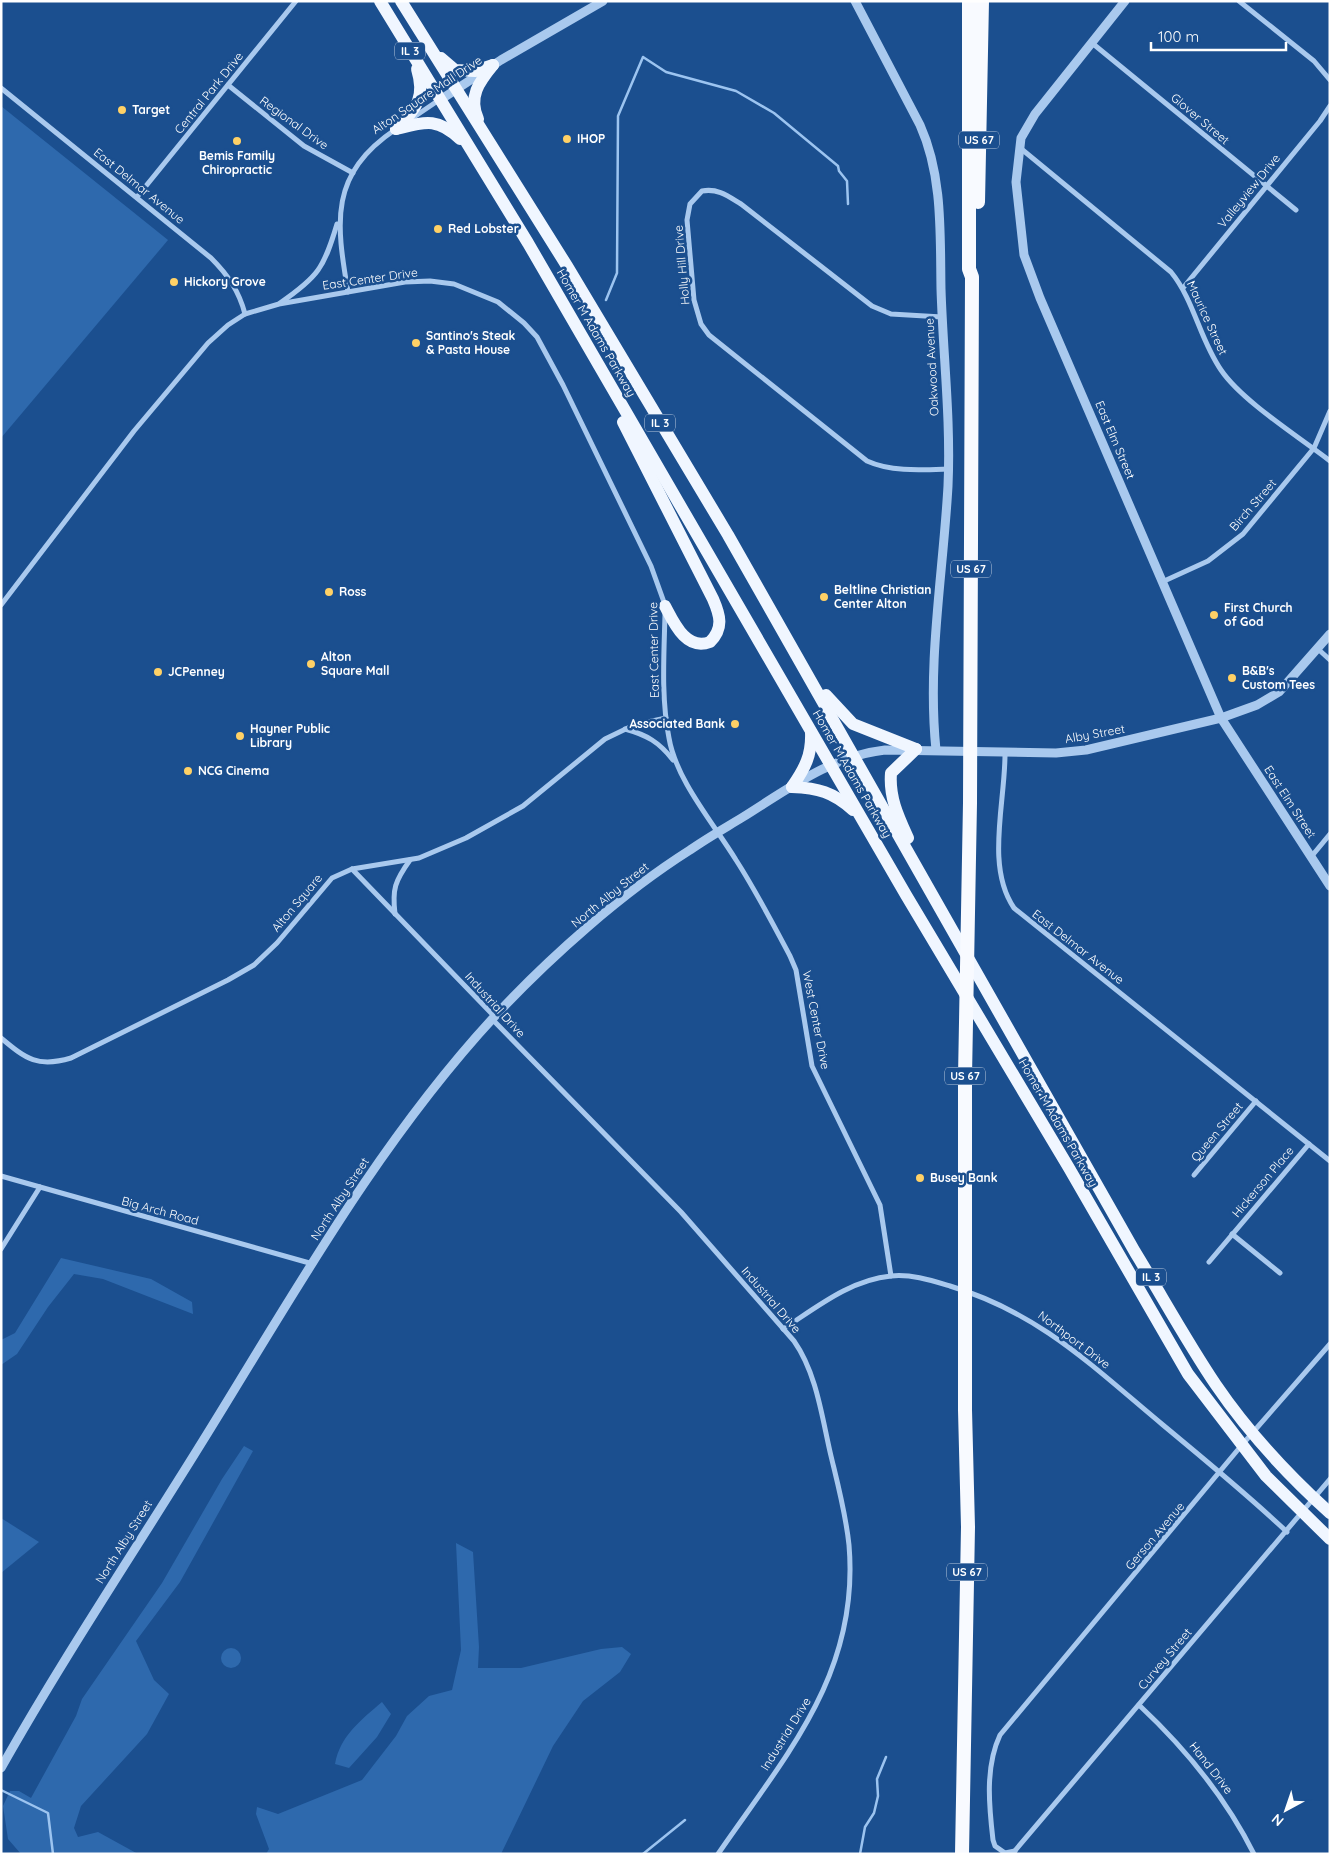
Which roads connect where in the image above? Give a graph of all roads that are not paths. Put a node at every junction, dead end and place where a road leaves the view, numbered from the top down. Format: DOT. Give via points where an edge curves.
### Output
graph roads {
  1 [pos="296,1"];
  2 [pos="380,1"];
  3 [pos="401,1"];
  4 [pos="603,1"];
  5 [pos="855,1"];
  6 [pos="969,1"];
  7 [pos="982,1"];
  8 [pos="1125,1"];
  9 [pos="1239,1"];
  10 [pos="1092,43"];
  11 [pos="427,44"];
  12 [pos="413,57"];
  13 [pos="493,65"];
  14 [pos="1330,80"];
  15 [pos="228,85"];
  16 [pos="1,88"];
  17 [pos="456,90"];
  18 [pos="440,100"];
  19 [pos="1330,106"];
  20 [pos="396,129"];
  21 [pos="486,137"];
  22 [pos="1019,146"];
  23 [pos="470,149"];
  24 [pos="352,173"];
  25 [pos="1266,187"];
  26 [pos="137,197"];
  27 [pos="1296,210"];
  28 [pos="339,218"];
  29 [pos="528,243"];
  30 [pos="972,277"];
  31 [pos="1183,288"];
  32 [pos="348,292"];
  33 [pos="279,304"];
  34 [pos="245,314"];
  35 [pos="942,317"];
  36 [pos="1330,411"];
  37 [pos="1314,448"];
  38 [pos="1330,460"];
  39 [pos="948,469"];
  40 [pos="1162,582"];
  41 [pos="1,605"];
  42 [pos="665,606"];
  43 [pos="1330,634"];
  44 [pos="1318,649"];
  45 [pos="1330,660"];
  46 [pos="808,676"];
  47 [pos="666,718"];
  48 [pos="1221,718"];
  49 [pos="625,729"];
  50 [pos="811,729"];
  51 [pos="916,749"];
  52 [pos="936,750"];
  53 [pos="1000,751"];
  54 [pos="855,756"];
  55 [pos="831,764"];
  56 [pos="678,765"];
  57 [pos="792,787"];
  58 [pos="862,818"];
  59 [pos="718,832"];
  60 [pos="1330,834"];
  61 [pos="1311,857"];
  62 [pos="410,860"];
  63 [pos="352,869"];
  64 [pos="927,886"];
  65 [pos="1330,886"];
  66 [pos="395,915"];
  67 [pos="492,1019"];
  68 [pos="1,1038"];
  69 [pos="1256,1101"];
  70 [pos="1308,1144"];
  71 [pos="1330,1161"];
  72 [pos="1194,1175"];
  73 [pos="1,1176"];
  74 [pos="40,1187"];
  75 [pos="1232,1234"];
  76 [pos="1,1250"];
  77 [pos="1209,1262"];
  78 [pos="313,1264"];
  79 [pos="1280,1273"];
  80 [pos="892,1276"];
  81 [pos="967,1291"];
  82 [pos="783,1328"];
  83 [pos="1330,1344"];
  84 [pos="1253,1432"];
  85 [pos="1241,1446"];
  86 [pos="1221,1473"];
  87 [pos="1330,1479"];
  88 [pos="1314,1498"];
  89 [pos="1302,1513"];
  90 [pos="1330,1513"];
  91 [pos="1287,1532"];
  92 [pos="1330,1539"];
  93 [pos="1138,1706"];
  94 [pos="1,1768"];
  95 [pos="1014,1852"];
  96 [pos="718,1854"];
  97 [pos="962,1854"];
  98 [pos="1254,1854"];
  1 -- 15 [label="street, Central Park Drive"];
  2 -- 12 [label="main road, Homer M Adams Parkway / IL 3"];
  3 -- 11 [label="main road, Homer M Adams Parkway / IL 3"];
  4 -- 13 [label="street, Alton Square Mall Drive"];
  5 -- 35 [label="street, Oakwood Avenue" via="926,138 937,185"];
  6 -- 30 [label="highway, US 67" via="968,269"];
  7 -- 30 [label="highway, US 67" via="976,270"];
  8 -- 10 [label="street, East Elm Street"];
  9 -- 14 [label="street" via="1314,61"];
  10 -- 22 [label="street, East Elm Street" via="1025,128"];
  10 -- 25 [label="street, Glover Street"];
  11 -- 13 [label="main road" via="455,70 475,71"];
  11 -- 17 [label="main road, Homer M Adams Parkway / IL 3"];
  12 -- 18 [label="main road, Homer M Adams Parkway / IL 3"];
  12 -- 20 [label="main road" via="421,93 419,103"];
  13 -- 17 [label="street, Alton Square Mall Drive"];
  13 -- 21 [label="main road" via="476,88 474,103"];
  15 -- 24 [label="street, Regional Drive" via="304,146"];
  15 -- 26 [label="street, Central Park Drive"];
  16 -- 26 [label="street, East Delmar Avenue"];
  17 -- 18 [label="street, Alton Square Mall Drive"];
  17 -- 21 [label="main road, Homer M Adams Parkway / IL 3"];
  18 -- 20 [label="street, Alton Square Mall Drive"];
  18 -- 23 [label="main road, Homer M Adams Parkway / IL 3"];
  19 -- 25 [label="street, Valleyview Drive"];
  20 -- 23 [label="main road" via="421,123 440,124"];
  20 -- 24 [label="street, Alton Square Mall Drive" via="376,144"];
  21 -- 46 [label="main road, Homer M Adams Parkway / IL 3" via="582,292"];
  22 -- 31 [label="street, Maurice Street" via="1151,253"];
  22 -- 40 [label="street, East Elm Street" via="1016,182 1028,268"];
  23 -- 29 [label="main road, Homer M Adams Parkway / IL 3"];
  24 -- 28 [label="street, Alton Square Mall Drive"];
  25 -- 27 [label="street, Glover Street"];
  25 -- 31 [label="street, Valleyview Drive"];
  26 -- 34 [label="street, East Delmar Avenue" via="223,270 237,290"];
  28 -- 32 [label="street, Alton Square Mall Drive"];
  28 -- 33 [label="street" via="322,267 307,285"];
  29 -- 42 [label="main road" via="713,598 720,620 719,630 710,642 691,642"];
  29 -- 50 [label="main road, Homer M Adams Parkway / IL 3"];
  30 -- 81 [label="highway, US 67" via="970,803 965,1077"];
  31 -- 37 [label="street, Maurice Street" via="1221,371 1243,393"];
  32 -- 33 [label="street, East Center Drive"];
  32 -- 42 [label="street, East Center Drive" via="405,282 438,281 472,290 498,302 524,323 546,351 563,384 655,576"];
  33 -- 34 [label="street, East Center Drive"];
  34 -- 41 [label="street, East Center Drive" via="216,335 171,387"];
  35 -- 39 [label="street, Oakwood Avenue"];
  35 -- 39 [label="street, Holly Hill Drive" via="891,314 872,306 725,193 702,191 690,204 687,220 694,300 699,319 709,335 867,461 882,467"];
  36 -- 37 [label="street, Birch Street"];
  37 -- 38 [label="street, Maurice Street"];
  37 -- 40 [label="street, Birch Street" via="1231,544 1208,561"];
  39 -- 52 [label="street, Oakwood Avenue" via="933,661 932,714"];
  40 -- 48 [label="street, East Elm Street"];
  42 -- 47 [label="street, East Center Drive"];
  43 -- 44 [label="street, Alby Street"];
  44 -- 45 [label="street"];
  44 -- 48 [label="street, Alby Street" via="1279,692 1257,705"];
  46 -- 51 [label="main road" via="853,724"];
  46 -- 54 [label="main road, Homer M Adams Parkway / IL 3"];
  47 -- 49 [label="street, Alton Square"];
  47 -- 56 [label="street, East Center Drive"];
  48 -- 53 [label="street, Alby Street" via="1086,750"];
  48 -- 61 [label="street, East Elm Street"];
  49 -- 56 [label="street" via="656,740"];
  49 -- 62 [label="street, Alton Square" via="606,739 512,813 452,844"];
  50 -- 55 [label="main road, Homer M Adams Parkway / IL 3"];
  50 -- 57 [label="main road" via="812,750 806,768"];
  51 -- 52 [label="street, Alby Street"];
  51 -- 54 [label="street, Alby Street" via="885,750"];
  51 -- 64 [label="main road" via="891,773 890,787 893,804"];
  52 -- 53 [label="street, Alby Street"];
  53 -- 69 [label="street, East Delmar Avenue" via="999,859 1003,888 1014,908"];
  54 -- 55 [label="street, Alby Street"];
  54 -- 64 [label="main road, Homer M Adams Parkway / IL 3"];
  55 -- 57 [label="street, North Alby Street"];
  55 -- 58 [label="main road, Homer M Adams Parkway / IL 3"];
  56 -- 59 [label="street, East Center Drive"];
  57 -- 58 [label="main road" via="815,788 840,798"];
  57 -- 59 [label="street, North Alby Street"];
  58 -- 85 [label="main road, Homer M Adams Parkway / IL 3" via="1184,1366"];
  59 -- 67 [label="street, North Alby Street" via="654,875 597,920"];
  59 -- 80 [label="street, West Center Drive" via="796,970 812,1066 880,1205"];
  60 -- 61 [label="street"];
  61 -- 65 [label="street, East Elm Street"];
  62 -- 63 [label="street, Alton Square"];
  62 -- 66 [label="street" via="395,884"];
  63 -- 66 [label="street, Industrial Drive"];
  63 -- 68 [label="street, Alton Square" via="324,884 277,943 254,965 71,1058 48,1063 34,1061"];
  64 -- 84 [label="main road, Homer M Adams Parkway / IL 3" via="1188,1339 1217,1386"];
  66 -- 67 [label="street, Industrial Drive" via="493,1015"];
  67 -- 78 [label="street, North Alby Street" via="394,1140"];
  67 -- 82 [label="street, Industrial Drive" via="681,1212"];
  69 -- 70 [label="street, East Delmar Avenue"];
  69 -- 72 [label="street, Queen Street"];
  70 -- 71 [label="street, East Delmar Avenue"];
  70 -- 75 [label="street, Hickerson Place"];
  73 -- 74 [label="street, Big Arch Road"];
  74 -- 76 [label="street"];
  74 -- 78 [label="street, Big Arch Road"];
  75 -- 77 [label="street, Hickerson Place"];
  75 -- 79 [label="street, Hickerson Place"];
  78 -- 94 [label="street, North Alby Street"];
  80 -- 81 [label="street, Northport Drive" via="922,1278"];
  80 -- 82 [label="street, Northport Drive" via="846,1289"];
  81 -- 86 [label="street, Northport Drive" via="1044,1328"];
  81 -- 97 [label="highway, US 67" via="965,1410 968,1527"];
  82 -- 96 [label="street, Industrial Drive" via="807,1363 839,1491 849,1544 847,1612 836,1662 815,1709"];
  83 -- 84 [label="street, Gerson Avenue"];
  84 -- 85 [label="street, Gerson Avenue"];
  84 -- 88 [label="main road, Homer M Adams Parkway / IL 3"];
  85 -- 86 [label="street, Gerson Avenue"];
  85 -- 89 [label="main road, Homer M Adams Parkway / IL 3"];
  86 -- 91 [label="street, Northport Drive"];
  86 -- 95 [label="street, Gerson Avenue" via="1014,1717 996,1743 990,1779 992,1840 1005,1853"];
  87 -- 88 [label="street, Curvey Street"];
  88 -- 89 [label="street, Curvey Street"];
  88 -- 90 [label="main road, Homer M Adams Parkway / IL 3"];
  89 -- 91 [label="street, Curvey Street"];
  89 -- 92 [label="main road, Homer M Adams Parkway / IL 3"];
  91 -- 93 [label="street, Curvey Street"];
  93 -- 95 [label="street, Curvey Street"];
  93 -- 98 [label="street, Hand Drive" via="1170,1735 1206,1776 1224,1800"];
}
